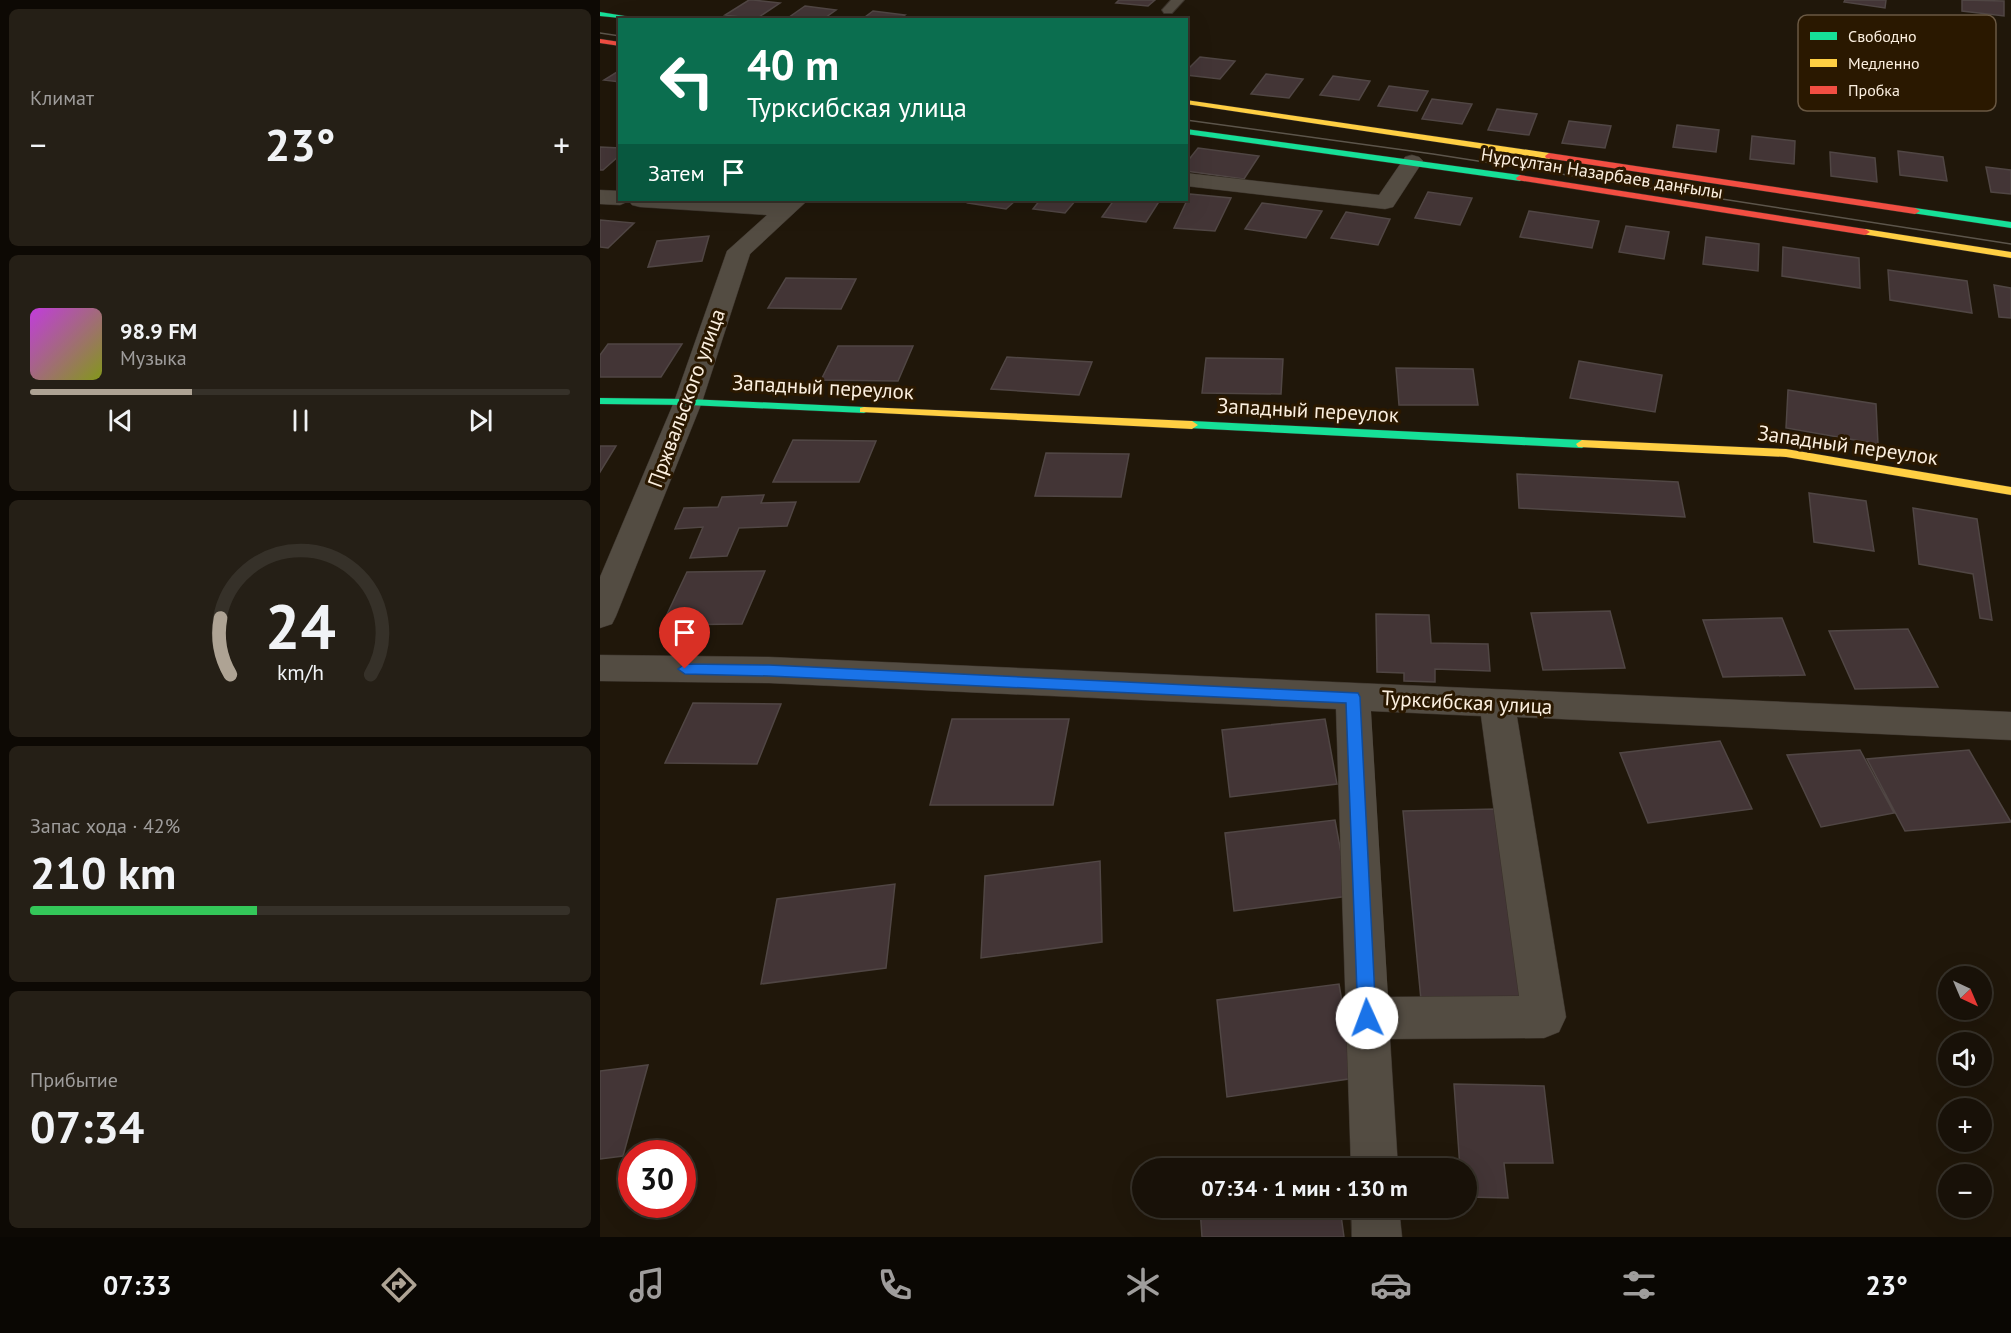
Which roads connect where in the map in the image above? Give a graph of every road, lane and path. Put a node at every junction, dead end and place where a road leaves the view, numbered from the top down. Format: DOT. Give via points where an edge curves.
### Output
graph roads {
  1 [pos="1178,0"];
  2 [pos="1168,10"];
  3 [pos="600,14"];
  4 [pos="625,18"];
  5 [pos="600,41"];
  6 [pos="618,44"];
  7 [pos="1188,102"];
  8 [pos="1188,130"];
  9 [pos="1412,161"];
  10 [pos="1188,179"];
  11 [pos="600,197"];
  12 [pos="618,198"];
  13 [pos="678,201"];
  14 [pos="792,204"];
  15 [pos="2011,225"];
  16 [pos="2011,255"];
  17 [pos="600,401"];
  18 [pos="688,402"];
  19 [pos="2011,491"];
  20 [pos="600,616"];
  21 [pos="600,668"];
  22 [pos="1353,697"];
  23 [pos="1497,704"];
  24 [pos="2011,726"];
  25 [pos="1367,1018"];
  26 [pos="1374,1158"];
  27 [pos="1376,1218"];
  28 [pos="1377,1237"];
  1 -- 2 [label="lane"];
  3 -- 4 [label="main road"];
  5 -- 6 [label="main road"];
  7 -- 15 [label="main road, Нұрсұлтан Назарбаев даңғылы"];
  8 -- 9 [label="main road, Нұрсұлтан Назарбаев даңғылы"];
  9 -- 10 [label="street" via="1384,202"];
  9 -- 16 [label="main road, Нұрсұлтан Назарбаев даңғылы"];
  11 -- 12 [label="street"];
  13 -- 14 [label="street"];
  14 -- 18 [label="street, Пржвальского улица" via="739,251"];
  17 -- 18 [label="main road, Западный переулок"];
  18 -- 19 [label="main road, Западный переулок" via="1786,453"];
  18 -- 20 [label="street, Пржвальского улица"];
  21 -- 22 [label="street, Турксибская улица" via="769,670"];
  22 -- 23 [label="street, Турксибская улица"];
  22 -- 25 [label="street"];
  23 -- 24 [label="street, Турксибская улица"];
  23 -- 25 [label="street" via="1544,1017"];
  25 -- 26 [label="street"];
  27 -- 28 [label="street"];
}
